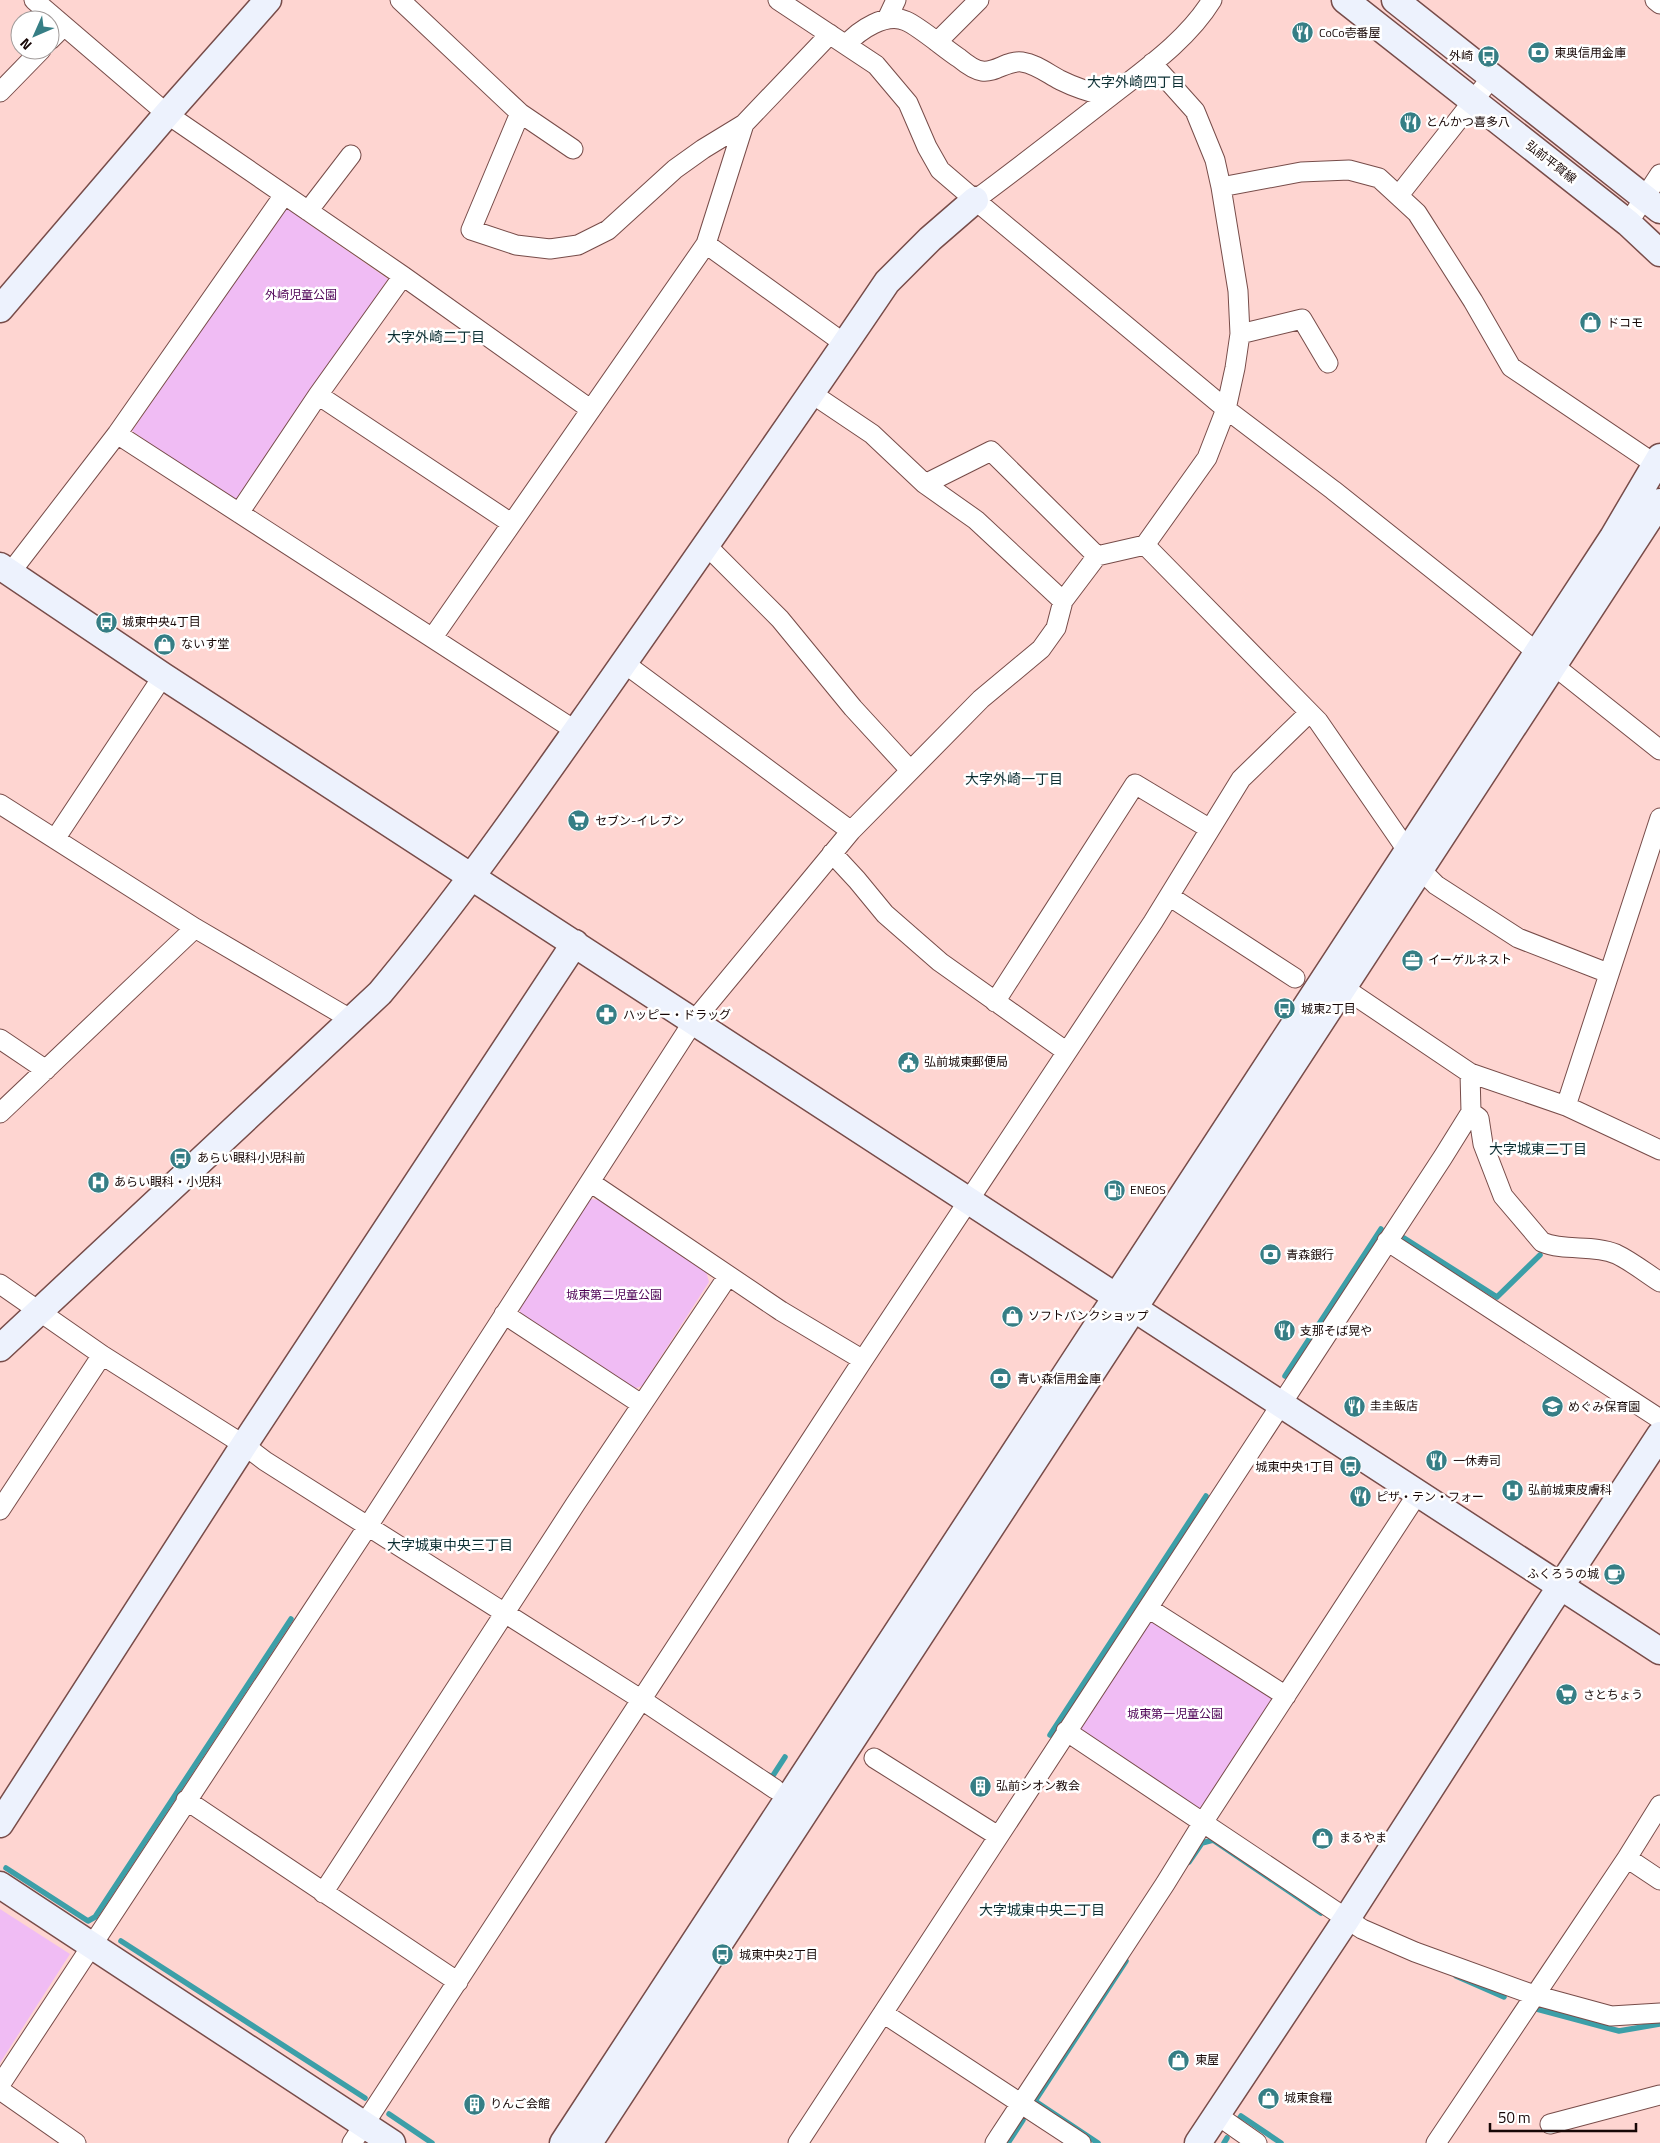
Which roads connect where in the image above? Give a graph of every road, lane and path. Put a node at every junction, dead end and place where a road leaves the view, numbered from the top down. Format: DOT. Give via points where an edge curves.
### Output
graph roads {
  1 [pos="268,0"];
  2 [pos="400,0"];
  3 [pos="778,0"];
  4 [pos="896,0"];
  5 [pos="978,0"];
  6 [pos="1212,0"];
  7 [pos="1345,0"];
  8 [pos="1395,0"];
  9 [pos="1655,0"];
  10 [pos="1660,4"];
  11 [pos="887,19"];
  12 [pos="830,34"];
  13 [pos="60,37"];
  14 [pos="936,42"];
  15 [pos="846,45"];
  16 [pos="31,60"];
  17 [pos="1152,63"];
  18 [pos="1492,78"];
  19 [pos="0,92"];
  20 [pos="1110,97"];
  21 [pos="1474,101"];
  22 [pos="520,113"];
  23 [pos="167,114"];
  24 [pos="744,124"];
  25 [pos="573,149"];
  26 [pos="351,155"];
  27 [pos="1660,174"];
  28 [pos="1221,187"];
  29 [pos="284,195"];
  30 [pos="1399,195"];
  31 [pos="975,200"];
  32 [pos="1653,205"];
  33 [pos="308,212"];
  34 [pos="1628,223"];
  35 [pos="706,244"];
  36 [pos="1660,253"];
  37 [pos="402,276"];
  38 [pos="0,309"];
  39 [pos="1240,334"];
  40 [pos="845,344"];
  41 [pos="1328,363"];
  42 [pos="811,393"];
  43 [pos="318,395"];
  44 [pos="590,409"];
  45 [pos="1226,409"];
  46 [pos="117,434"];
  47 [pos="1658,461"];
  48 [pos="925,484"];
  49 [pos="1660,502"];
  50 [pos="239,513"];
  51 [pos="511,523"];
  52 [pos="706,545"];
  53 [pos="1145,545"];
  54 [pos="1097,556"];
  55 [pos="5,570"];
  56 [pos="1064,601"];
  57 [pos="433,637"];
  58 [pos="1545,659"];
  59 [pos="624,663"];
  60 [pos="163,676"];
  61 [pos="1310,713"];
  62 [pos="576,731"];
  63 [pos="1660,750"];
  64 [pos="910,770"];
  65 [pos="0,804"];
  66 [pos="1660,818"];
  67 [pos="1210,829"];
  68 [pos="850,830"];
  69 [pos="55,839"];
  70 [pos="832,853"];
  71 [pos="1413,859"];
  72 [pos="471,876"];
  73 [pos="1169,896"];
  74 [pos="195,928"];
  75 [pos="575,943"];
  76 [pos="1608,973"];
  77 [pos="1295,978"];
  78 [pos="1335,982"];
  79 [pos="994,1002"];
  80 [pos="352,1020"];
  81 [pos="693,1022"];
  82 [pos="0,1039"];
  83 [pos="1067,1052"];
  84 [pos="46,1070"];
  85 [pos="1470,1073"];
  86 [pos="1566,1106"];
  87 [pos="0,1112"];
  88 [pos="1470,1112"];
  89 [pos="1660,1150"];
  90 [pos="590,1182"];
  91 [pos="968,1202"];
  92 [pos="1387,1240"];
  93 [pos="728,1276"];
  94 [pos="1660,1282"];
  95 [pos="0,1284"];
  96 [pos="1124,1303"];
  97 [pos="40,1310"];
  98 [pos="504,1314"];
  99 [pos="0,1348"];
  100 [pos="102,1354"];
  101 [pos="863,1360"];
  102 [pos="641,1404"];
  103 [pos="1281,1404"];
  104 [pos="1660,1419"];
  105 [pos="1660,1435"];
  106 [pos="244,1445"];
  107 [pos="1418,1493"];
  108 [pos="0,1510"];
  109 [pos="368,1526"];
  110 [pos="1561,1586"];
  111 [pos="1148,1608"];
  112 [pos="504,1613"];
  113 [pos="1660,1651"];
  114 [pos="1286,1696"];
  115 [pos="642,1700"];
  116 [pos="1066,1731"];
  117 [pos="874,1758"];
  118 [pos="775,1789"];
  119 [pos="186,1800"];
  120 [pos="1660,1805"];
  121 [pos="0,1824"];
  122 [pos="1202,1824"];
  123 [pos="998,1836"];
  124 [pos="1627,1858"];
  125 [pos="1660,1880"];
  126 [pos="0,1885"];
  127 [pos="323,1893"];
  128 [pos="1346,1920"];
  129 [pos="93,1945"];
  130 [pos="458,1982"];
  131 [pos="1534,1995"];
  132 [pos="883,2013"];
  133 [pos="1660,2013"];
  134 [pos="0,2086"];
  135 [pos="0,2090"];
  136 [pos="1660,2095"];
  137 [pos="1020,2104"];
  138 [pos="1217,2115"];
  139 [pos="1550,2124"];
  140 [pos="358,2134"];
  141 [pos="76,2143"];
  142 [pos="392,2143"];
  143 [pos="563,2143"];
  144 [pos="589,2143"];
  145 [pos="798,2143"];
  146 [pos="995,2143"];
  147 [pos="1081,2143"];
  148 [pos="1198,2143"];
  149 [pos="1257,2143"];
  150 [pos="1436,2143"];
  1 -- 23 [label="street"];
  2 -- 22 [label="street"];
  3 -- 12 [label="street"];
  4 -- 11 [label="street"];
  5 -- 14 [label="street"];
  6 -- 17 [label="street" via="1188,31"];
  7 -- 21 [label="street, 弘前平賀線"];
  8 -- 18 [label="street"];
  9 -- 10 [label="street"];
  11 -- 14 [label="street" via="906,20"];
  11 -- 15 [label="street" via="868,27"];
  12 -- 15 [label="street"];
  12 -- 24 [label="street"];
  13 -- 23 [label="street"];
  14 -- 20 [label="street" via="982,71 993,70 1009,62 1021,62 1085,91"];
  15 -- 31 [label="street" via="876,65 908,103 940,170"];
  16 -- 19 [label="street"];
  17 -- 20 [label="street"];
  17 -- 28 [label="street" via="1195,111 1215,160"];
  18 -- 21 [label="street"];
  18 -- 32 [label="street"];
  20 -- 31 [label="street"];
  21 -- 30 [label="street"];
  21 -- 34 [label="street, 弘前平賀線"];
  22 -- 24 [label="street" via="471,230 516,245 550,249 578,245 608,230 675,169"];
  22 -- 25 [label="street"];
  23 -- 29 [label="street"];
  23 -- 38 [label="street"];
  24 -- 35 [label="street"];
  26 -- 33 [label="street"];
  27 -- 32 [label="street"];
  28 -- 30 [label="street" via="1302,172 1349,170 1379,178"];
  28 -- 39 [label="street" via="1238,291"];
  29 -- 33 [label="street"];
  29 -- 46 [label="street"];
  30 -- 47 [label="street" via="1417,213 1512,368"];
  31 -- 40 [label="street" via="887,282"];
  31 -- 45 [label="street"];
  32 -- 34 [label="street"];
  33 -- 37 [label="street"];
  34 -- 36 [label="street, 弘前平賀線"];
  35 -- 40 [label="street"];
  35 -- 44 [label="street"];
  37 -- 43 [label="street"];
  37 -- 44 [label="street"];
  39 -- 41 [label="street" via="1302,319"];
  39 -- 45 [label="street"];
  40 -- 42 [label="street"];
  42 -- 48 [label="street" via="872,434"];
  42 -- 52 [label="street"];
  43 -- 50 [label="street"];
  43 -- 51 [label="street"];
  44 -- 51 [label="street"];
  45 -- 53 [label="street" via="1208,458"];
  45 -- 58 [label="street"];
  46 -- 50 [label="street"];
  46 -- 55 [label="street"];
  47 -- 58 [label="street"];
  48 -- 54 [label="street" via="991,451"];
  48 -- 56 [label="street" via="976,520"];
  49 -- 58 [label="street"];
  50 -- 57 [label="street"];
  51 -- 57 [label="street"];
  52 -- 59 [label="street"];
  52 -- 64 [label="street" via="780,619 853,708"];
  53 -- 54 [label="street"];
  53 -- 61 [label="street"];
  54 -- 56 [label="street"];
  55 -- 60 [label="street"];
  56 -- 64 [label="street" via="1056,628 1041,649 981,699"];
  57 -- 62 [label="street"];
  58 -- 63 [label="street"];
  58 -- 71 [label="street"];
  59 -- 62 [label="street"];
  59 -- 68 [label="street"];
  60 -- 69 [label="street"];
  60 -- 72 [label="street"];
  61 -- 67 [label="street" via="1241,779"];
  61 -- 71 [label="street"];
  62 -- 72 [label="street"];
  64 -- 68 [label="street"];
  65 -- 69 [label="street"];
  66 -- 76 [label="street"];
  67 -- 73 [label="street"];
  67 -- 79 [label="street" via="1134,784"];
  68 -- 70 [label="street"];
  69 -- 74 [label="street"];
  70 -- 79 [label="street" via="885,914 940,962"];
  70 -- 81 [label="street"];
  71 -- 76 [label="street" via="1436,885 1518,938"];
  71 -- 78 [label="street"];
  72 -- 75 [label="street"];
  72 -- 80 [label="street" via="411,956"];
  73 -- 77 [label="street"];
  73 -- 83 [label="street"];
  74 -- 80 [label="street"];
  74 -- 84 [label="street"];
  75 -- 81 [label="street"];
  75 -- 106 [label="street"];
  76 -- 86 [label="street"];
  78 -- 85 [label="street"];
  78 -- 96 [label="street"];
  79 -- 83 [label="street"];
  80 -- 97 [label="street"];
  81 -- 90 [label="street"];
  81 -- 91 [label="street"];
  82 -- 84 [label="street"];
  83 -- 91 [label="street"];
  84 -- 87 [label="street"];
  85 -- 86 [label="street"];
  85 -- 88 [label="street"];
  86 -- 89 [label="street"];
  88 -- 92 [label="street"];
  88 -- 94 [label="street" via="1479,1118 1483,1144 1503,1196 1542,1242 1551,1246 1616,1254"];
  90 -- 93 [label="street"];
  90 -- 98 [label="street"];
  91 -- 96 [label="street"];
  91 -- 101 [label="street"];
  92 -- 103 [label="street"];
  92 -- 104 [label="street"];
  93 -- 101 [label="street"];
  93 -- 102 [label="street"];
  95 -- 97 [label="street"];
  96 -- 103 [label="street"];
  96 -- 143 [label="street"];
  96 -- 144 [label="street"];
  97 -- 99 [label="street"];
  97 -- 100 [label="street"];
  98 -- 102 [label="street"];
  98 -- 109 [label="street"];
  100 -- 106 [label="street"];
  100 -- 108 [label="street"];
  101 -- 115 [label="street"];
  102 -- 112 [label="street"];
  103 -- 107 [label="street"];
  103 -- 111 [label="street"];
  105 -- 110 [label="street"];
  106 -- 109 [label="street"];
  106 -- 121 [label="street"];
  107 -- 110 [label="street"];
  107 -- 114 [label="street"];
  109 -- 112 [label="street"];
  109 -- 119 [label="street"];
  110 -- 113 [label="street"];
  110 -- 128 [label="street"];
  111 -- 114 [label="street"];
  111 -- 116 [label="street"];
  112 -- 115 [label="street"];
  112 -- 127 [label="street"];
  114 -- 122 [label="street"];
  115 -- 118 [label="street"];
  115 -- 130 [label="street"];
  116 -- 122 [label="street"];
  116 -- 123 [label="street"];
  117 -- 123 [label="street"];
  119 -- 127 [label="street"];
  119 -- 129 [label="street"];
  120 -- 124 [label="street"];
  122 -- 128 [label="street"];
  122 -- 137 [label="street" via="1166,1884"];
  123 -- 132 [label="street"];
  124 -- 125 [label="street"];
  124 -- 131 [label="street"];
  126 -- 129 [label="street"];
  127 -- 130 [label="street"];
  128 -- 131 [label="street" via="1416,1952"];
  128 -- 138 [label="street"];
  129 -- 134 [label="street"];
  129 -- 140 [label="street"];
  130 -- 140 [label="street"];
  131 -- 133 [label="street" via="1611,2016"];
  131 -- 150 [label="street"];
  132 -- 137 [label="street"];
  132 -- 145 [label="street"];
  135 -- 141 [label="street"];
  136 -- 139 [label="street"];
  137 -- 146 [label="street"];
  137 -- 147 [label="street"];
  138 -- 148 [label="street"];
  138 -- 149 [label="street"];
  140 -- 142 [label="street"];
}
